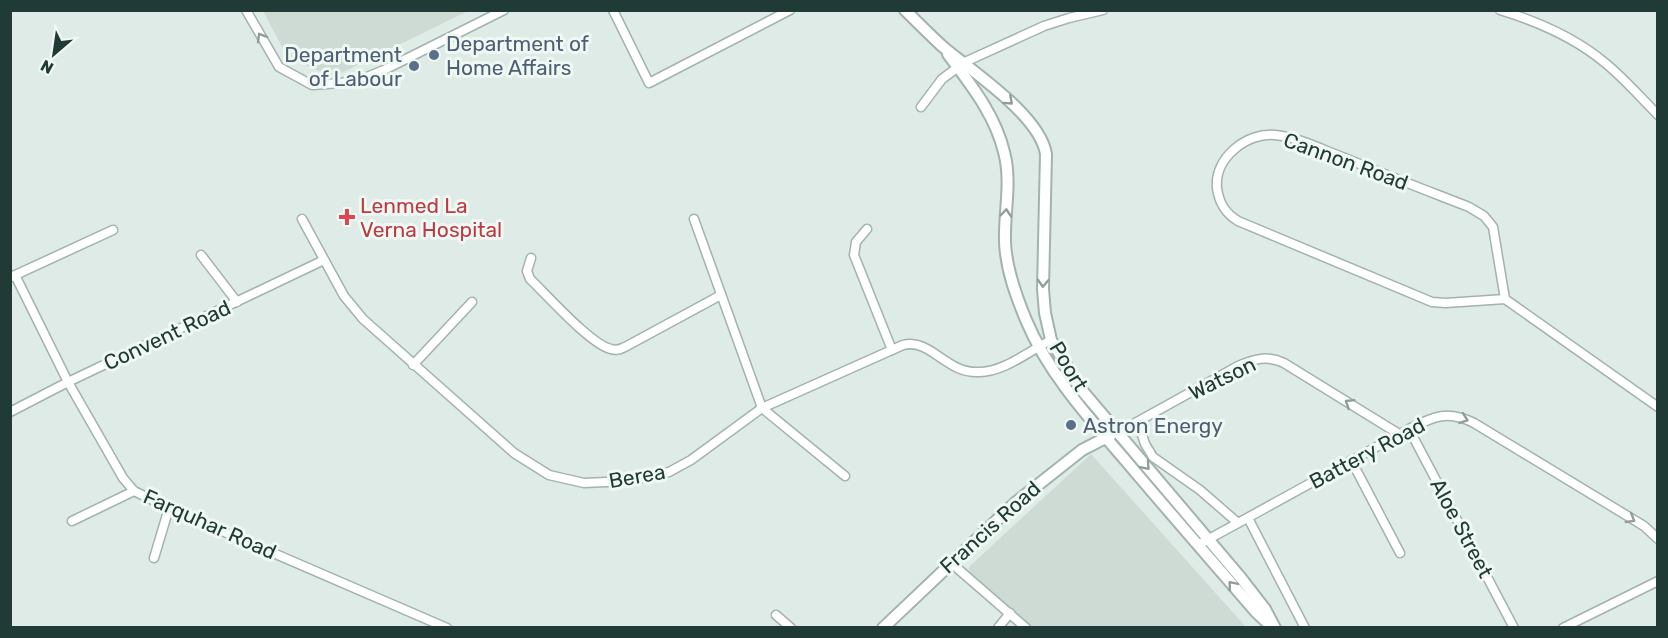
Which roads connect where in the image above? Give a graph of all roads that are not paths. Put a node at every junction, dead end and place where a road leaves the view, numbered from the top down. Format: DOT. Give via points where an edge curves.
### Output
graph roads {
  1 [pos="246,10"];
  2 [pos="504,10"];
  3 [pos="614,10"];
  4 [pos="790,10"];
  5 [pos="905,10"];
  6 [pos="1103,10"];
  7 [pos="1500,10"];
  8 [pos="961,64"];
  9 [pos="921,107"];
  10 [pos="1658,115"];
  11 [pos="302,219"];
  12 [pos="694,219"];
  13 [pos="867,229"];
  14 [pos="113,230"];
  15 [pos="201,255"];
  16 [pos="531,258"];
  17 [pos="324,260"];
  18 [pos="13,276"];
  19 [pos="721,295"];
  20 [pos="1505,298"];
  21 [pos="237,302"];
  22 [pos="472,302"];
  23 [pos="1051,340"];
  24 [pos="1039,346"];
  25 [pos="892,350"];
  26 [pos="413,365"];
  27 [pos="68,382"];
  28 [pos="1658,407"];
  29 [pos="762,408"];
  30 [pos="10,412"];
  31 [pos="1138,422"];
  32 [pos="1409,429"];
  33 [pos="1117,432"];
  34 [pos="1399,434"];
  35 [pos="1105,437"];
  36 [pos="1352,460"];
  37 [pos="845,476"];
  38 [pos="134,491"];
  39 [pos="169,508"];
  40 [pos="1248,518"];
  41 [pos="72,521"];
  42 [pos="1238,523"];
  43 [pos="1658,539"];
  44 [pos="1203,542"];
  45 [pos="1400,554"];
  46 [pos="154,558"];
  47 [pos="950,562"];
  48 [pos="1658,580"];
  49 [pos="1010,613"];
  50 [pos="776,615"];
  51 [pos="447,627"];
  52 [pos="791,627"];
  53 [pos="883,627"];
  54 [pos="998,627"];
  55 [pos="1026,627"];
  56 [pos="1274,627"];
  57 [pos="1305,627"];
  58 [pos="1514,627"];
  59 [pos="1563,627"];
  2 -- 1 [label="street, one-way" via="362,79 312,85 279,67"];
  3 -- 4 [label="street" via="649,82"];
  5 -- 8 [label="street, Poort"];
  6 -- 8 [label="street" via="1054,22"];
  7 -- 10 [label="street" via="1562,36 1595,55"];
  8 -- 9 [label="street" via="939,83"];
  8 -- 23 [label="street, Poort, one-way" via="1030,122 1045,147 1043,289"];
  24 -- 8 [label="street, Poort, one-way" via="1017,296 1007,255 1008,183 1002,142"];
  11 -- 17 [label="street, Berea"];
  12 -- 19 [label="street"];
  13 -- 25 [label="street" via="856,242 854,255"];
  14 -- 18 [label="street"];
  15 -- 21 [label="street"];
  16 -- 19 [label="street" via="527,271 530,279 586,333 612,350 625,347"];
  17 -- 21 [label="street, Convent Road"];
  17 -- 26 [label="street, Berea" via="353,309"];
  18 -- 27 [label="street, Farquhar Road"];
  19 -- 29 [label="street"];
  20 -- 20 [label="street, Cannon Road" via="1432,302 1238,221 1226,212 1220,200 1217,181 1221,168 1244,142 1258,136 1280,135 1469,207 1493,227"];
  20 -- 28 [label="street"];
  21 -- 27 [label="street, Convent Road"];
  22 -- 26 [label="street"];
  23 -- 24 [label="street, Berea"];
  23 -- 33 [label="street, Poort" via="1078,385"];
  24 -- 25 [label="street, Berea" via="1002,366 980,372 951,366 921,344"];
  24 -- 35 [label="street, Poort"];
  25 -- 29 [label="street, Berea"];
  26 -- 29 [label="street, Berea" via="526,462 560,479 584,483 629,482 669,472"];
  27 -- 30 [label="street, Convent Road"];
  27 -- 38 [label="street, Farquhar Road"];
  29 -- 37 [label="street"];
  31 -- 33 [label="street, Watson"];
  34 -- 31 [label="street, Watson, one-way" via="1284,363 1266,358 1238,366"];
  31 -- 42 [label="street" via="1153,457"];
  32 -- 34 [label="street, Battery Road"];
  32 -- 43 [label="street, Battery Road, one-way" via="1440,416 1466,418 1644,526"];
  32 -- 58 [label="street, Aloe Street"];
  33 -- 35 [label="street, Watson"];
  33 -- 44 [label="street, Poort, one-way"];
  34 -- 36 [label="street, Battery Road"];
  35 -- 44 [label="street, Poort"];
  35 -- 47 [label="street, Francis Road" via="1050,474"];
  36 -- 40 [label="street, Battery Road"];
  36 -- 45 [label="street"];
  38 -- 39 [label="street, Farquhar Road"];
  38 -- 41 [label="street"];
  39 -- 46 [label="street"];
  39 -- 51 [label="street, Farquhar Road"];
  40 -- 42 [label="street, Battery Road"];
  40 -- 57 [label="street"];
  42 -- 44 [label="street, Battery Road"];
  44 -- 56 [label="street, Poort" via="1256,612"];
  47 -- 49 [label="street"];
  47 -- 53 [label="street, Francis Road"];
  48 -- 59 [label="street"];
  49 -- 54 [label="street"];
  49 -- 55 [label="street"];
  50 -- 52 [label="street"];
}
